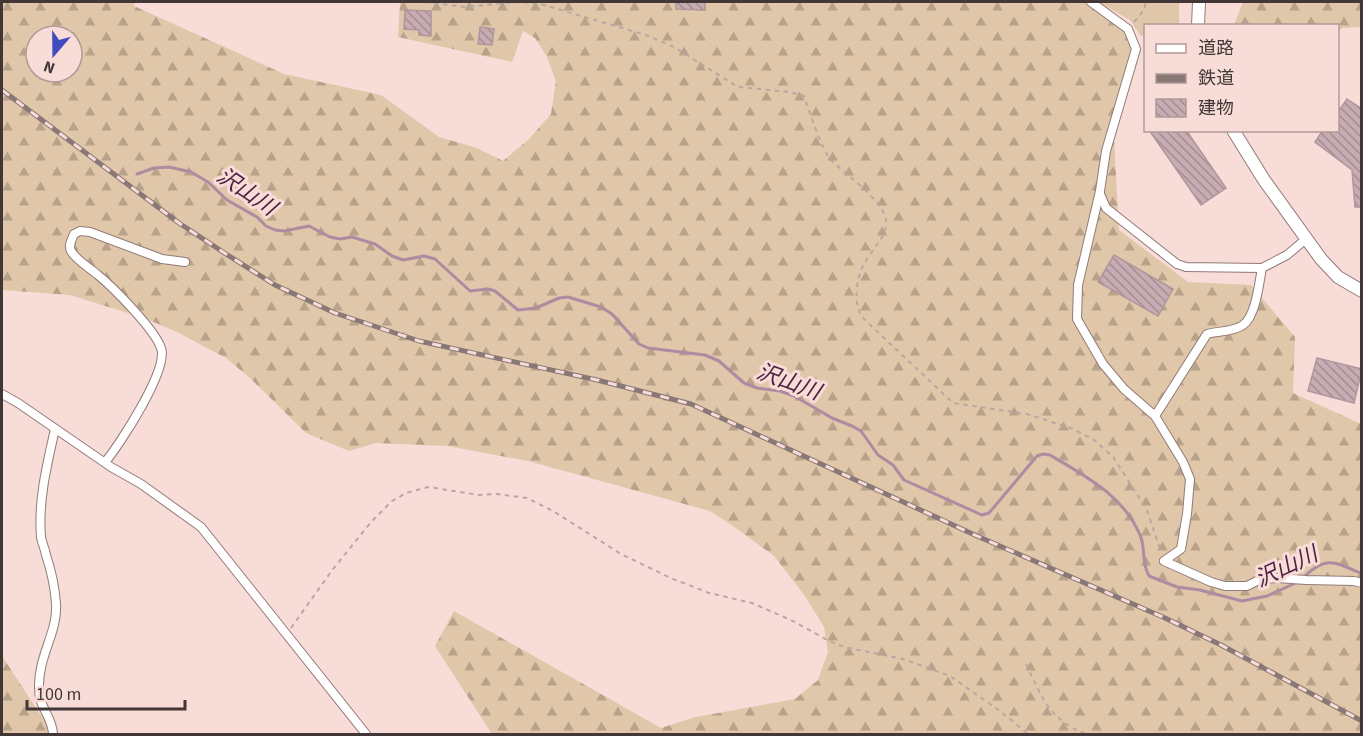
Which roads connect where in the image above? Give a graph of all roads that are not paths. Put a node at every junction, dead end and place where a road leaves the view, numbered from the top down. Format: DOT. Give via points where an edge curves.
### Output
graph roads {
  1 [pos="1090,2"];
  2 [pos="1199,2"];
  3 [pos="1198,24"];
  4 [pos="1234,132"];
  5 [pos="1100,191"];
  6 [pos="1306,239"];
  7 [pos="185,262"];
  8 [pos="1262,268"];
  9 [pos="1362,291"];
  10 [pos="2,394"];
  11 [pos="1155,416"];
  12 [pos="55,429"];
  13 [pos="106,461"];
  14 [pos="1362,583"];
  15 [pos="53,735"];
  16 [pos="366,735"];
  1 -- 5 [label="street" via="1128,28 1136,49 1106,151"];
  2 -- 3 [label="street"];
  4 -- 6 [label="street"];
  5 -- 8 [label="street" via="1106,208 1177,264"];
  5 -- 11 [label="street" via="1078,285 1077,319 1124,389"];
  6 -- 8 [label="street"];
  6 -- 9 [label="street" via="1338,277"];
  7 -- 13 [label="street" via="162,259 90,232 74,234 69,245 71,252 125,301 162,349 149,392"];
  8 -- 11 [label="street" via="1249,319 1234,329 1207,334"];
  10 -- 12 [label="street"];
  11 -- 14 [label="street" via="1184,462 1190,479 1181,549 1164,561 1225,586 1246,586 1269,579"];
  12 -- 13 [label="street"];
  12 -- 15 [label="street" via="40,515 41,540 56,604 54,626 40,664 39,688 41,707 52,723"];
  13 -- 16 [label="street" via="201,527"];
}
